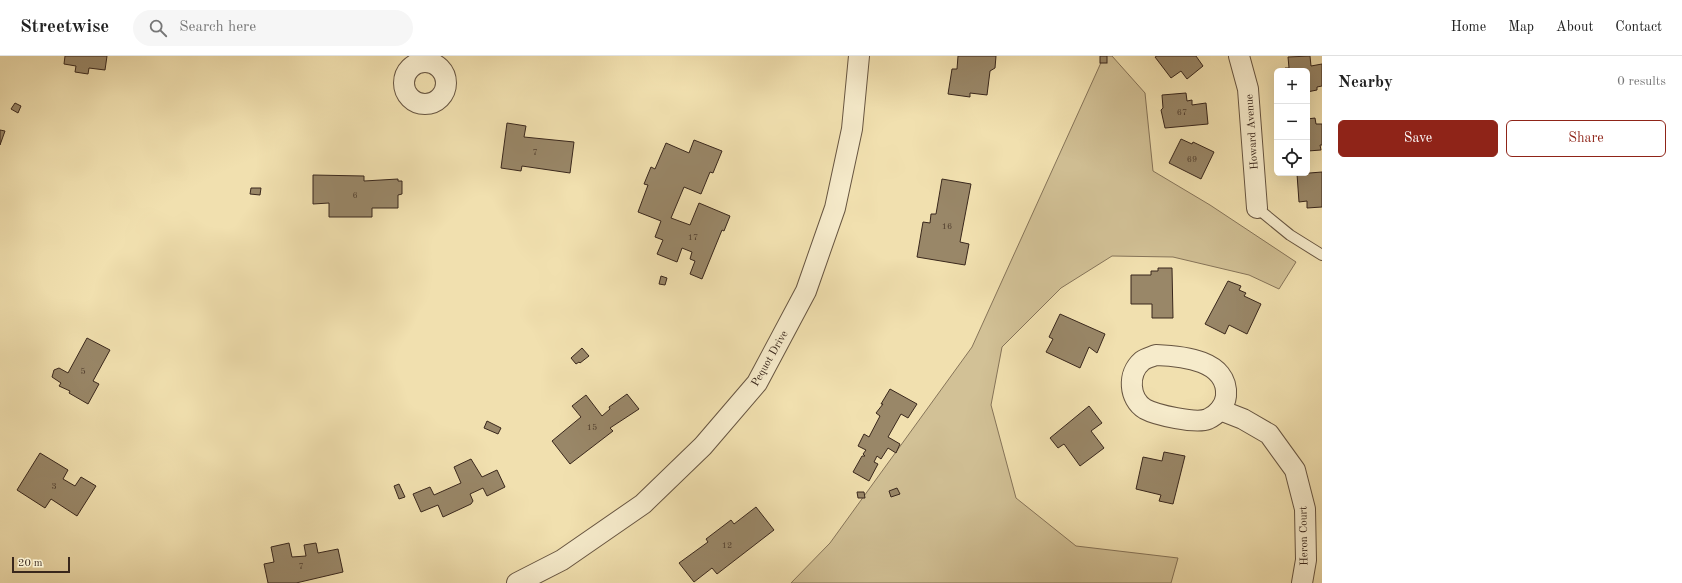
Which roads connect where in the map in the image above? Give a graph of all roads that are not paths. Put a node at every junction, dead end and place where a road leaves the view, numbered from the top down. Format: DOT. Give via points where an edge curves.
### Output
graph roads {
  1 [pos="859,56"];
  2 [pos="1239,56"];
  3 [pos="1257,208"];
  4 [pos="1322,255"];
  5 [pos="1220,410"];
  6 [pos="517,583"];
  7 [pos="1302,583"];
  1 -- 6 [label="street, Pequot Drive" via="852,129 835,208 806,291 757,383 703,446 643,504 562,560"];
  2 -- 3 [label="street, Howard Avenue" via="1248,89"];
  3 -- 4 [label="lane" via="1290,235"];
  5 -- 5 [label="street" via="1226,389 1215,368 1205,363 1156,355 1143,361 1136,368 1131,381 1132,390 1137,401 1145,409 1197,421 1213,416"];
  5 -- 7 [label="street, Heron Court" via="1269,434 1295,470 1305,509 1306,560"];
}
